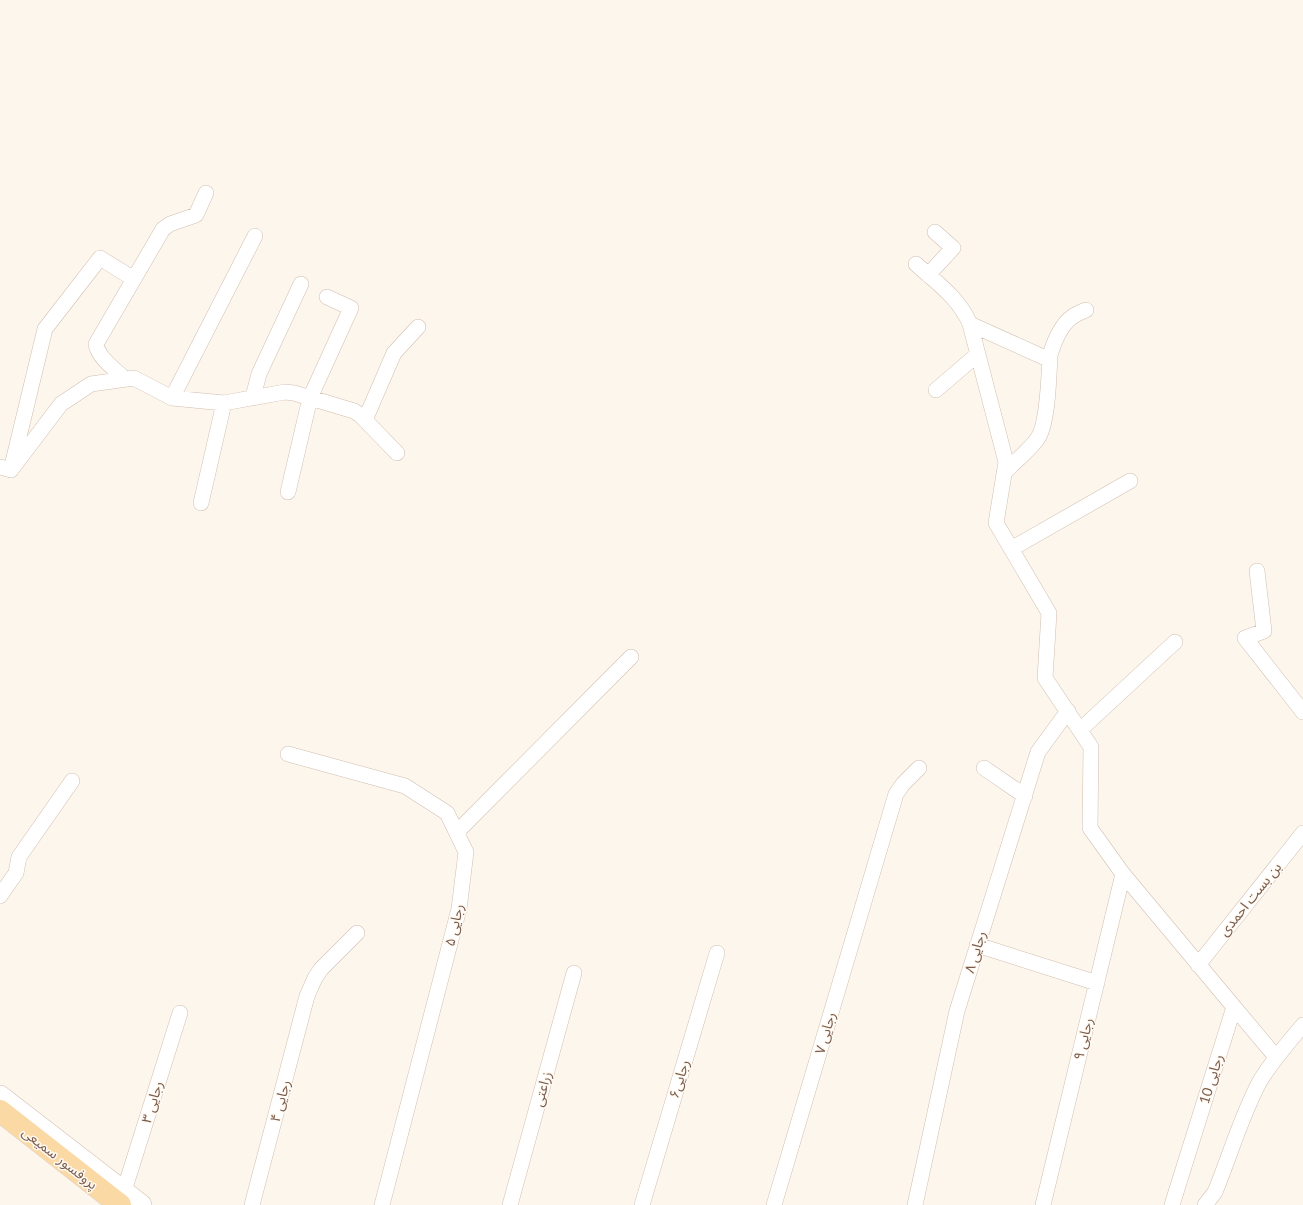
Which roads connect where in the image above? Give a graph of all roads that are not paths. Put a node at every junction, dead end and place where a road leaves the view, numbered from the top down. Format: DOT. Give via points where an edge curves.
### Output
graph roads {
  1 [pos="206,193"];
  2 [pos="935,232"];
  3 [pos="255,236"];
  4 [pos="916,264"];
  5 [pos="928,275"];
  6 [pos="134,278"];
  7 [pos="302,284"];
  8 [pos="327,297"];
  9 [pos="1086,310"];
  10 [pos="970,324"];
  11 [pos="418,327"];
  12 [pos="978,354"];
  13 [pos="1050,360"];
  14 [pos="125,379"];
  15 [pos="936,390"];
  16 [pos="253,397"];
  17 [pos="172,398"];
  18 [pos="310,398"];
  19 [pos="224,403"];
  20 [pos="365,420"];
  21 [pos="397,453"];
  22 [pos="5,469"];
  23 [pos="1004,473"];
  24 [pos="1130,480"];
  25 [pos="288,492"];
  26 [pos="200,503"];
  27 [pos="1011,549"];
  28 [pos="1257,571"];
  29 [pos="1176,642"];
  30 [pos="631,657"];
  31 [pos="1068,711"];
  32 [pos="1303,712"];
  33 [pos="1080,730"];
  34 [pos="288,754"];
  35 [pos="919,768"];
  36 [pos="984,768"];
  37 [pos="72,781"];
  38 [pos="1024,796"];
  39 [pos="457,832"];
  40 [pos="1303,833"];
  41 [pos="1124,874"];
  42 [pos="0,896"];
  43 [pos="357,933"];
  44 [pos="977,945"];
  45 [pos="717,953"];
  46 [pos="1198,965"];
  47 [pos="574,973"];
  48 [pos="1097,983"];
  49 [pos="1234,1007"];
  50 [pos="180,1013"];
  51 [pos="1303,1025"];
  52 [pos="1276,1057"];
  53 [pos="0,1096"];
  54 [pos="0,1111"];
  55 [pos="122,1198"];
  56 [pos="141,1205"];
  57 [pos="252,1205"];
  58 [pos="382,1205"];
  59 [pos="510,1205"];
  60 [pos="642,1205"];
  61 [pos="774,1205"];
  62 [pos="915,1205"];
  63 [pos="1043,1205"];
  64 [pos="1172,1205"];
  65 [pos="1205,1205"];
  1 -- 6 [label="street" via="196,215 170,224 164,229"];
  2 -- 5 [label="street" via="953,248"];
  3 -- 17 [label="street"];
  4 -- 5 [label="street"];
  5 -- 10 [label="street" via="962,307"];
  6 -- 14 [label="street" via="96,344 103,358"];
  6 -- 22 [label="street" via="100,258 45,329"];
  7 -- 16 [label="street" via="259,374"];
  8 -- 18 [label="street" via="351,308"];
  9 -- 13 [label="street" via="1071,317 1065,324"];
  10 -- 12 [label="street"];
  10 -- 13 [label="street"];
  11 -- 20 [label="street" via="394,353"];
  12 -- 15 [label="street"];
  12 -- 23 [label="street" via="1006,462"];
  13 -- 23 [label="street" via="1042,431 1038,439"];
  14 -- 17 [label="street" via="134,378"];
  14 -- 22 [label="street" via="91,384 61,404"];
  16 -- 18 [label="street" via="285,392"];
  16 -- 19 [label="street"];
  17 -- 19 [label="street"];
  18 -- 20 [label="street" via="354,411"];
  18 -- 25 [label="street"];
  19 -- 26 [label="street"];
  20 -- 21 [label="street"];
  23 -- 27 [label="street" via="996,523"];
  24 -- 27 [label="street"];
  27 -- 31 [label="street" via="1049,613 1045,678"];
  28 -- 32 [label="street" via="1264,631 1245,638"];
  29 -- 33 [label="street"];
  30 -- 39 [label="street"];
  31 -- 33 [label="street"];
  31 -- 38 [label="street, رجایی ۸" via="1038,752"];
  33 -- 41 [label="street" via="1091,747 1090,828"];
  34 -- 39 [label="street, رجایی ۵" via="405,786 447,812"];
  35 -- 61 [label="street, رجایی ۷" via="896,794"];
  36 -- 38 [label="street"];
  37 -- 42 [label="street" via="19,858 16,873"];
  38 -- 44 [label="street, رجایی ۸"];
  39 -- 58 [label="street, رجایی ۵" via="466,852 459,909"];
  40 -- 46 [label="street, بن بست احمدی"];
  41 -- 46 [label="street"];
  41 -- 48 [label="street, رجایی ۹"];
  43 -- 57 [label="street, رجایی ۴" via="320,970 307,996"];
  44 -- 48 [label="street"];
  44 -- 62 [label="street, رجایی ۸" via="957,1010"];
  45 -- 60 [label="street, رجایی۶"];
  46 -- 49 [label="street"];
  47 -- 59 [label="street, زراعتی"];
  48 -- 63 [label="street, رجایی ۹"];
  49 -- 52 [label="street"];
  49 -- 64 [label="street, رجایی 10"];
  50 -- 55 [label="street, رجایی ۳"];
  51 -- 52 [label="street"];
  52 -- 65 [label="street" via="1252,1098 1215,1192"];
  53 -- 55 [label="main road"];
  54 -- 55 [label="main road, پروفسور سمیعی"];
  55 -- 56 [label="main road"];
}
